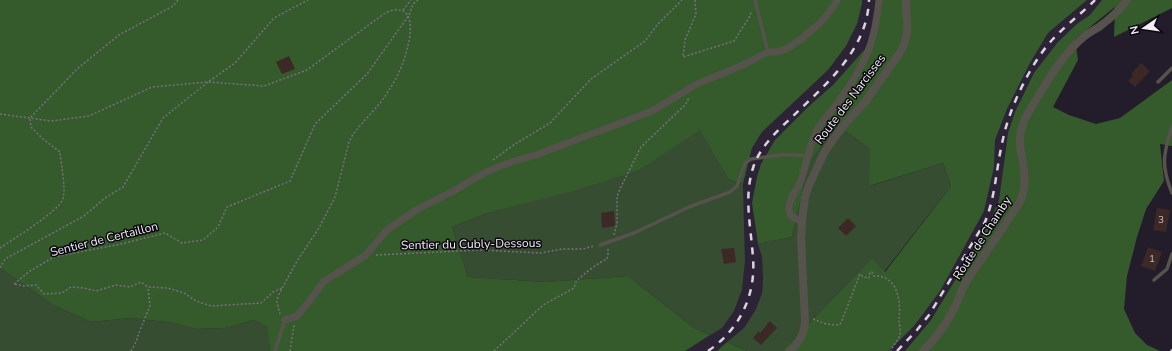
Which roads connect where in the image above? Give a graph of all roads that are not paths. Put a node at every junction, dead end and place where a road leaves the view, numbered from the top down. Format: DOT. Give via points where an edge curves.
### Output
graph roads {
  1 [pos="755,0"];
  2 [pos="837,0"];
  3 [pos="879,0"];
  4 [pos="906,0"];
  5 [pos="1127,0"];
  6 [pos="768,52"];
  7 [pos="1172,68"];
  8 [pos="1158,82"];
  9 [pos="1172,127"];
  10 [pos="807,156"];
  11 [pos="1172,193"];
  12 [pos="802,221"];
  13 [pos="600,245"];
  14 [pos="1172,254"];
  15 [pos="1154,280"];
  16 [pos="285,320"];
  17 [pos="275,351"];
  18 [pos="790,351"];
  19 [pos="923,351"];
  1 -- 6 [label="lane"];
  2 -- 6 [label="street" via="825,18 800,40 786,49"];
  3 -- 10 [label="street" via="872,42 867,54 842,98 818,128"];
  4 -- 12 [label="street, Route des Narcisses" via="908,27 905,43 865,102 824,153 805,197"];
  5 -- 19 [label="street, Route de Chamby" via="1119,11 1071,48 1027,113 1020,133 1025,185 1020,202 966,282 946,324"];
  6 -- 16 [label="street" via="695,85 652,111 486,172 418,209 387,230 366,255 323,282 297,316"];
  7 -- 8 [label="lane"];
  9 -- 11 [label="lane" via="1164,154 1166,175"];
  10 -- 12 [label="street" via="804,172 789,208 794,219"];
  10 -- 13 [label="lane" via="780,155 751,159 745,163 736,186 730,192"];
  12 -- 18 [label="street, Route des Narcisses" via="805,321 802,338"];
  14 -- 15 [label="lane" via="1167,269"];
  16 -- 17 [label="lane"];
}
